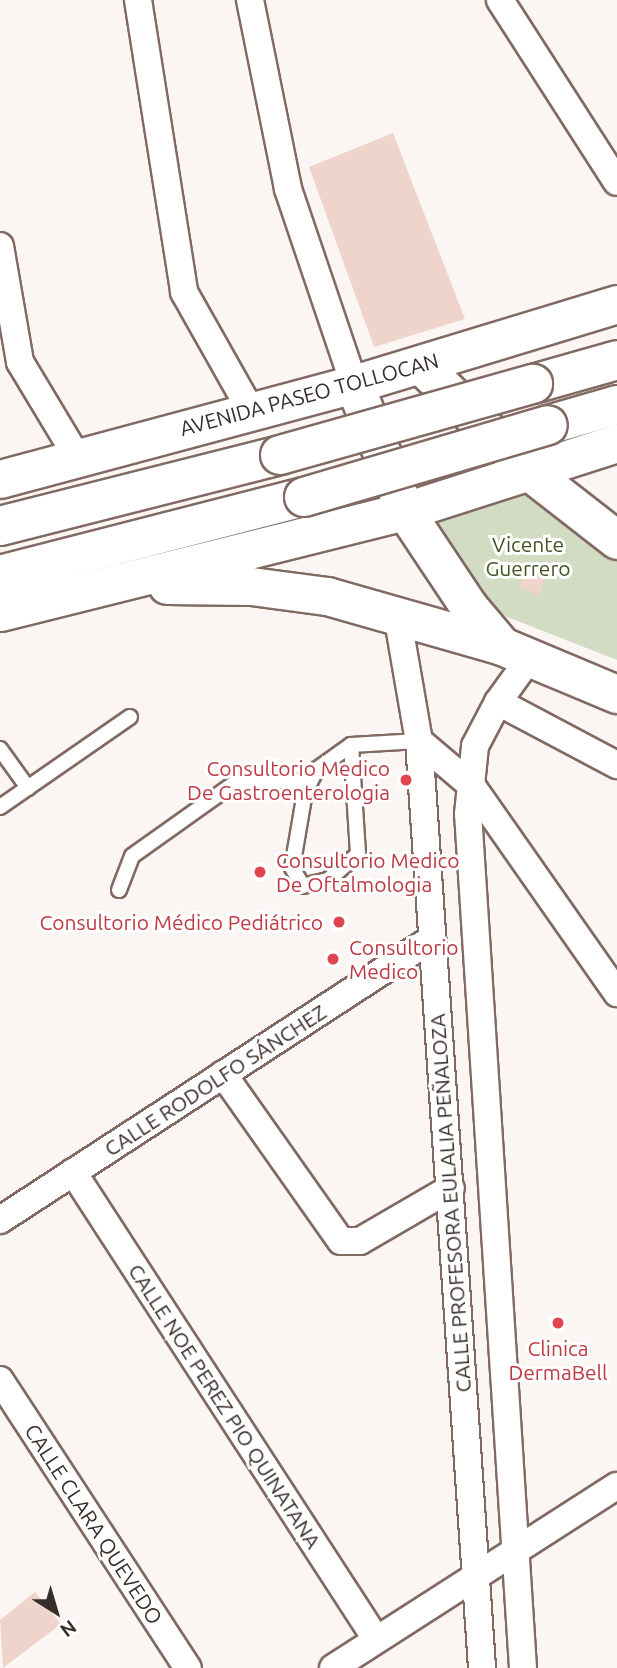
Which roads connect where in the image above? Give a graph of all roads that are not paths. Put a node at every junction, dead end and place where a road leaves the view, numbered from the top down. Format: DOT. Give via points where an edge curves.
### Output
graph roads {
  1 [pos="138,0"];
  2 [pos="250,0"];
  3 [pos="500,0"];
  4 [pos="617,183"];
  5 [pos="0,246"];
  6 [pos="617,304"];
  7 [pos="0,332"];
  8 [pos="617,360"];
  9 [pos="20,362"];
  10 [pos="421,365"];
  11 [pos="354,384"];
  12 [pos="617,405"];
  13 [pos="251,411"];
  14 [pos="617,443"];
  15 [pos="77,457"];
  16 [pos="531,473"];
  17 [pos="0,479"];
  18 [pos="405,511"];
  19 [pos="0,526"];
  20 [pos="617,540"];
  21 [pos="0,575"];
  22 [pos="117,584"];
  23 [pos="0,612"];
  24 [pos="397,614"];
  25 [pos="516,652"];
  26 [pos="617,694"];
  27 [pos="498,702"];
  28 [pos="130,717"];
  29 [pos="419,741"];
  30 [pos="351,745"];
  31 [pos="0,749"];
  32 [pos="617,765"];
  33 [pos="310,781"];
  34 [pos="471,786"];
  35 [pos="28,788"];
  36 [pos="0,807"];
  37 [pos="426,826"];
  38 [pos="469,836"];
  39 [pos="119,890"];
  40 [pos="430,940"];
  41 [pos="617,993"];
  42 [pos="223,1074"];
  43 [pos="73,1172"];
  44 [pos="451,1188"];
  45 [pos="0,1220"];
  46 [pos="0,1380"];
  47 [pos="617,1486"];
  48 [pos="515,1553"];
  49 [pos="477,1577"];
  50 [pos="376,1639"];
  51 [pos="188,1668"];
  52 [pos="333,1668"];
  53 [pos="482,1668"];
  54 [pos="523,1668"];
  1 -- 13 [label="street" via="184,292"];
  2 -- 11 [label="street" via="288,189"];
  3 -- 4 [label="street"];
  5 -- 9 [label="street"];
  6 -- 10 [label="main road, AVENIDA PASEO TOLLOCAN"];
  7 -- 9 [label="street"];
  8 -- 19 [label="highway, bridge" via="280,455"];
  9 -- 15 [label="street"];
  10 -- 11 [label="main road, AVENIDA PASEO TOLLOCAN"];
  10 -- 16 [label="main road"];
  11 -- 13 [label="main road, AVENIDA PASEO TOLLOCAN"];
  11 -- 18 [label="main road"];
  12 -- 21 [label="highway, bridge" via="304,497"];
  13 -- 15 [label="main road, AVENIDA PASEO TOLLOCAN"];
  14 -- 16 [label="main road"];
  15 -- 17 [label="main road, AVENIDA PASEO TOLLOCAN"];
  16 -- 18 [label="main road"];
  16 -- 20 [label="main road"];
  18 -- 22 [label="main road"];
  18 -- 25 [label="main road" via="448,581"];
  22 -- 23 [label="main road"];
  22 -- 24 [label="main road" via="251,586 327,596"];
  24 -- 25 [label="main road"];
  24 -- 29 [label="street, CALLE PROFESORA EULALIA PEÑALOZA"];
  25 -- 26 [label="main road"];
  25 -- 27 [label="street, CALLE PROFESORA EULALIA PEÑALOZA"];
  27 -- 32 [label="street"];
  27 -- 34 [label="street, CALLE PROFESORA EULALIA PEÑALOZA" via="475,746"];
  28 -- 35 [label="lane"];
  29 -- 30 [label="lane"];
  29 -- 34 [label="street"];
  29 -- 37 [label="street, CALLE PROFESORA EULALIA PEÑALOZA"];
  30 -- 33 [label="lane" via="316,770"];
  30 -- 33 [label="lane" via="358,854 328,880 303,887 292,868"];
  31 -- 35 [label="lane"];
  33 -- 39 [label="lane" via="236,782 132,856"];
  34 -- 38 [label="street, CALLE PROFESORA EULALIA PEÑALOZA"];
  34 -- 41 [label="street"];
  35 -- 36 [label="lane"];
  37 -- 38 [label="street"];
  37 -- 40 [label="street, CALLE PROFESORA EULALIA PEÑALOZA"];
  38 -- 48 [label="street, CALLE PROFESORA EULALIA PEÑALOZA"];
  40 -- 42 [label="street, CALLE RODOLFO SÁNCHEZ"];
  40 -- 44 [label="street, CALLE PROFESORA EULALIA PEÑALOZA"];
  42 -- 43 [label="street, CALLE RODOLFO SÁNCHEZ"];
  42 -- 44 [label="street" via="341,1241 360,1241"];
  43 -- 45 [label="street, CALLE RODOLFO SÁNCHEZ"];
  43 -- 50 [label="street, CALLE NOE PEREZ PIO QUINATANA"];
  44 -- 49 [label="street, CALLE PROFESORA EULALIA PEÑALOZA"];
  46 -- 51 [label="street, CALLE CLARA QUEVEDO"];
  47 -- 48 [label="street"];
  48 -- 49 [label="street"];
  48 -- 54 [label="street, CALLE PROFESORA EULALIA PEÑALOZA"];
  49 -- 50 [label="street"];
  49 -- 53 [label="street, CALLE PROFESORA EULALIA PEÑALOZA"];
  50 -- 52 [label="street"];
}
